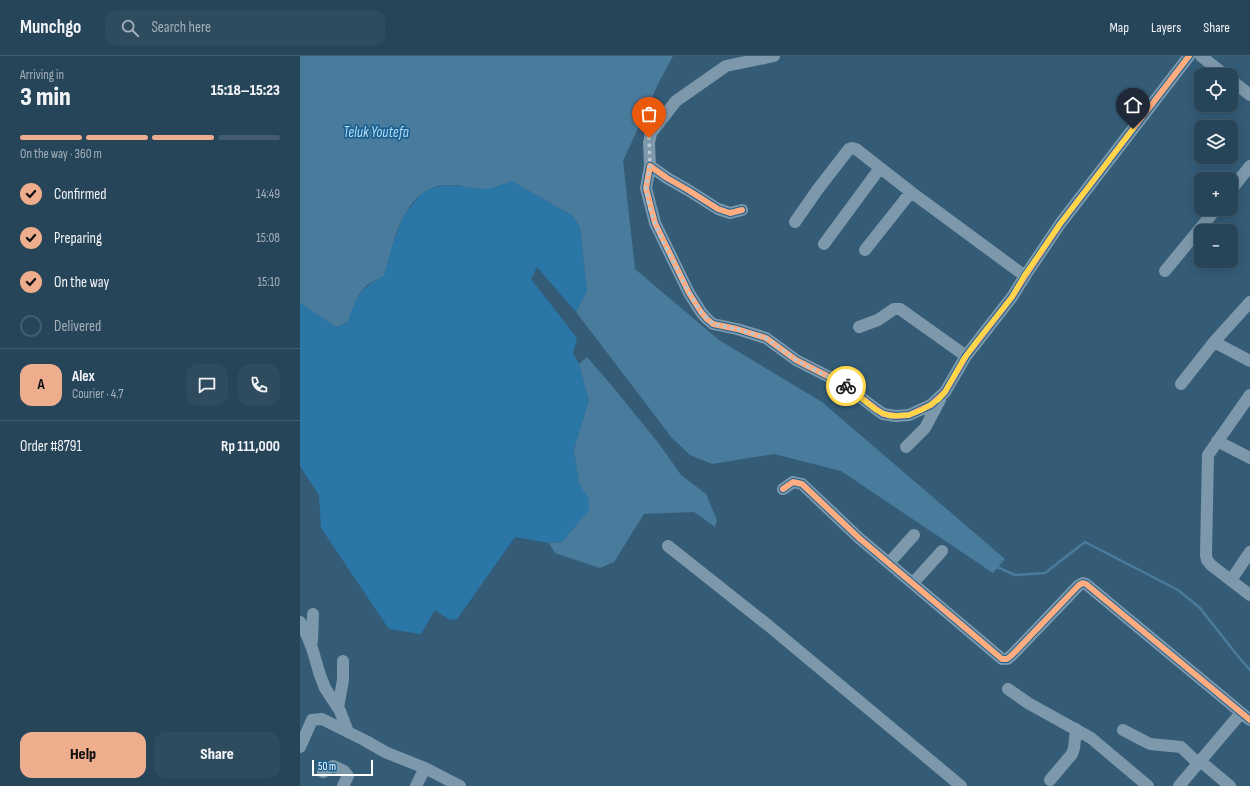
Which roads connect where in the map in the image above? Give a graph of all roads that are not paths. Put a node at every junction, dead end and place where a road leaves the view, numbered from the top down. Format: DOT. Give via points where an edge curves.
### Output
graph roads {
  1 [pos="774,56"];
  2 [pos="1189,56"];
  3 [pos="1201,56"];
  4 [pos="1216,68"];
  5 [pos="1238,86"];
  6 [pos="1250,95"];
  7 [pos="650,166"];
  8 [pos="1250,166"];
  9 [pos="880,168"];
  10 [pos="1238,181"];
  11 [pos="911,192"];
  12 [pos="742,210"];
  13 [pos="1210,216"];
  14 [pos="795,222"];
  15 [pos="824,244"];
  16 [pos="865,250"];
  17 [pos="1165,271"];
  18 [pos="1024,276"];
  19 [pos="1250,302"];
  20 [pos="859,327"];
  21 [pos="1214,342"];
  22 [pos="966,356"];
  23 [pos="1250,360"];
  24 [pos="1181,384"];
  25 [pos="945,392"];
  26 [pos="1250,395"];
  27 [pos="1217,441"];
  28 [pos="906,447"];
  29 [pos="1250,458"];
  30 [pos="783,489"];
  31 [pos="914,535"];
  32 [pos="668,546"];
  33 [pos="942,551"];
  34 [pos="1250,552"];
  35 [pos="889,563"];
  36 [pos="1231,580"];
  37 [pos="913,583"];
  38 [pos="1250,595"];
  39 [pos="313,614"];
  40 [pos="300,622"];
  41 [pos="312,648"];
  42 [pos="343,661"];
  43 [pos="1008,688"];
  44 [pos="338,708"];
  45 [pos="1246,716"];
  46 [pos="1076,729"];
  47 [pos="1124,730"];
  48 [pos="348,732"];
  49 [pos="300,747"];
  50 [pos="1199,762"];
  51 [pos="425,768"];
  52 [pos="323,772"];
  53 [pos="1050,780"];
  54 [pos="343,786"];
  55 [pos="416,786"];
  56 [pos="460,786"];
  57 [pos="961,786"];
  58 [pos="1148,786"];
  59 [pos="1179,786"];
  60 [pos="1230,786"];
  1 -- 7 [label="street" via="726,66 676,101 651,133"];
  2 -- 18 [label="street" via="1060,224"];
  3 -- 4 [label="street"];
  5 -- 6 [label="street"];
  7 -- 12 [label="street" via="718,209 730,213"];
  7 -- 25 [label="street" via="646,188 655,223 689,293 701,312 713,324 766,338 796,360 843,384 884,414 909,415 931,405"];
  8 -- 10 [label="street"];
  9 -- 11 [label="street"];
  9 -- 14 [label="street" via="856,149 849,149"];
  9 -- 15 [label="street"];
  11 -- 16 [label="street"];
  11 -- 18 [label="street"];
  13 -- 17 [label="street"];
  18 -- 22 [label="street" via="1012,297"];
  19 -- 21 [label="street"];
  20 -- 22 [label="street" via="900,308"];
  21 -- 23 [label="street"];
  21 -- 24 [label="street"];
  22 -- 25 [label="street"];
  25 -- 28 [label="street" via="925,428"];
  26 -- 27 [label="street"];
  27 -- 29 [label="street"];
  27 -- 36 [label="street" via="1208,456 1206,555 1207,560"];
  30 -- 35 [label="street" via="794,482 802,484"];
  31 -- 35 [label="street"];
  32 -- 57 [label="street" via="769,626"];
  33 -- 37 [label="street"];
  34 -- 36 [label="street"];
  35 -- 37 [label="street"];
  36 -- 38 [label="street"];
  37 -- 45 [label="street" via="1002,659 1012,654 1079,585 1086,584"];
  39 -- 41 [label="street"];
  40 -- 41 [label="street"];
  41 -- 44 [label="street" via="320,675"];
  42 -- 44 [label="street"];
  43 -- 46 [label="street" via="1028,703"];
  44 -- 48 [label="street"];
  45 -- 50 [label="street"];
  46 -- 53 [label="street" via="1072,754"];
  46 -- 58 [label="street"];
  47 -- 50 [label="street" via="1150,744 1181,747"];
  48 -- 49 [label="street" via="322,720 312,720"];
  48 -- 51 [label="street" via="385,752"];
  50 -- 59 [label="street"];
  50 -- 60 [label="street"];
  51 -- 55 [label="street"];
  51 -- 56 [label="street"];
  52 -- 54 [label="street" via="333,766 344,771 348,776"];
}
